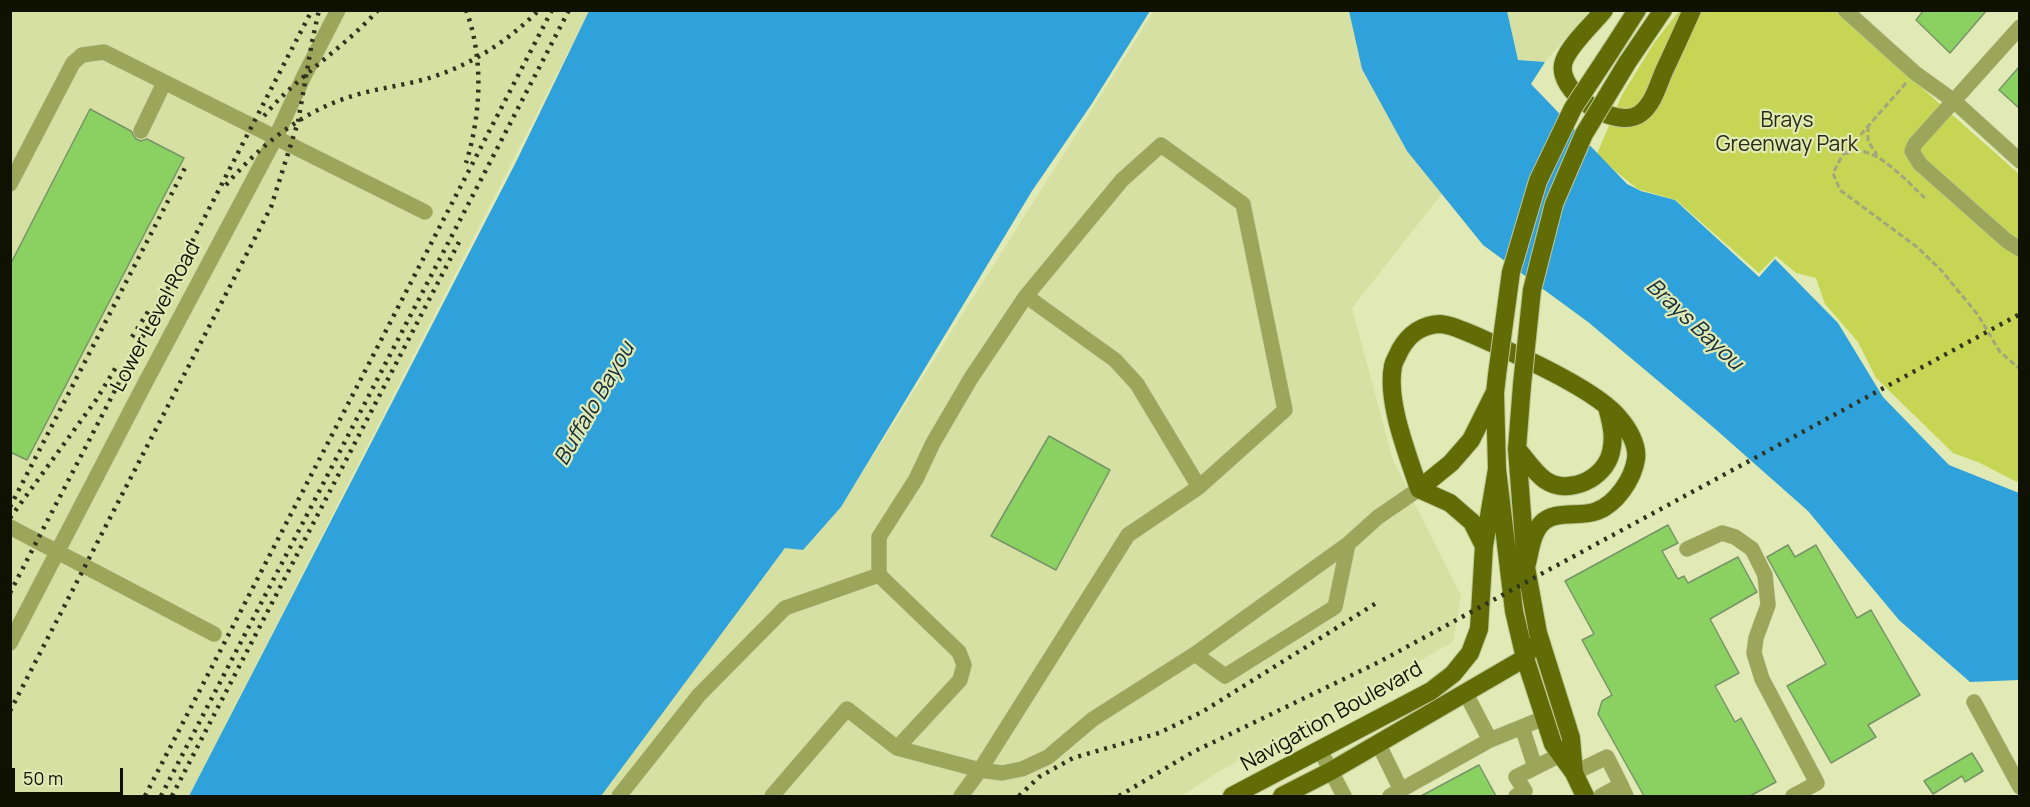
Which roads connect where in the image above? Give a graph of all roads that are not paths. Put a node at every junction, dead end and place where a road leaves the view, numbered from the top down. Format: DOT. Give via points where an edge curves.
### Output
graph roads {
  1 [pos="338,10"];
  2 [pos="1604,10"];
  3 [pos="1637,10"];
  4 [pos="1663,10"];
  5 [pos="1692,10"];
  6 [pos="1845,10"];
  7 [pos="2019,27"];
  8 [pos="164,83"];
  9 [pos="1954,101"];
  10 [pos="141,131"];
  11 [pos="275,138"];
  12 [pos="2019,161"];
  13 [pos="10,184"];
  14 [pos="425,212"];
  15 [pos="2019,249"];
  16 [pos="1026,296"];
  17 [pos="1496,384"];
  18 [pos="1606,405"];
  19 [pos="1517,449"];
  20 [pos="1497,469"];
  21 [pos="1199,487"];
  22 [pos="1419,489"];
  23 [pos="10,527"];
  24 [pos="1348,544"];
  25 [pos="1484,546"];
  26 [pos="1687,549"];
  27 [pos="56,553"];
  28 [pos="1526,567"];
  29 [pos="879,575"];
  30 [pos="1538,633"];
  31 [pos="214,634"];
  32 [pos="10,643"];
  33 [pos="1195,654"];
  34 [pos="1525,658"];
  35 [pos="1465,692"];
  36 [pos="1974,702"];
  37 [pos="1544,718"];
  38 [pos="1522,727"];
  39 [pos="1490,740"];
  40 [pos="1378,743"];
  41 [pos="897,748"];
  42 [pos="1320,750"];
  43 [pos="1560,754"];
  44 [pos="1535,767"];
  45 [pos="980,770"];
  46 [pos="1331,771"];
  47 [pos="1574,773"];
  48 [pos="2019,787"];
  49 [pos="1624,791"];
  50 [pos="1396,793"];
  51 [pos="619,796"];
  52 [pos="772,796"];
  53 [pos="961,796"];
  54 [pos="1232,796"];
  55 [pos="1282,796"];
  56 [pos="1344,796"];
  57 [pos="1516,796"];
  58 [pos="1586,796"];
  59 [pos="1601,796"];
  60 [pos="1793,796"];
  1 -- 11 [label="street, Lower Level Road"];
  2 -- 5 [label="main road" via="1563,62 1564,81 1592,106 1613,118 1626,119 1640,114 1652,101"];
  3 -- 17 [label="main road, bridge" via="1573,108 1538,181 1511,272"];
  4 -- 19 [label="main road, bridge" via="1584,134 1554,204 1532,290"];
  6 -- 9 [label="street"];
  7 -- 9 [label="street"];
  8 -- 10 [label="street"];
  8 -- 11 [label="street"];
  8 -- 13 [label="street" via="104,52 82,55 73,63"];
  9 -- 12 [label="street"];
  9 -- 15 [label="street" via="1915,144 1913,155"];
  11 -- 14 [label="street"];
  11 -- 27 [label="street, Lower Level Road"];
  16 -- 21 [label="street" via="1115,360 1137,384"];
  16 -- 21 [label="street" via="1122,180 1161,145 1243,204 1286,410"];
  16 -- 29 [label="street" via="971,378 879,537"];
  17 -- 20 [label="main road"];
  17 -- 22 [label="main road" via="1471,440 1451,464"];
  18 -- 19 [label="main road" via="1613,428 1611,453 1601,472 1579,484 1561,487 1545,480"];
  18 -- 22 [label="main road" via="1544,367 1481,338 1441,324 1418,329 1406,340 1393,365 1393,401"];
  18 -- 28 [label="main road" via="1632,438 1636,456 1631,478 1620,494 1597,512 1553,516 1542,522"];
  19 -- 28 [label="main road"];
  20 -- 25 [label="main road, Navigation Boulevard"];
  20 -- 34 [label="main road" via="1512,600"];
  21 -- 45 [label="street" via="1128,535"];
  22 -- 24 [label="street"];
  22 -- 25 [label="main road" via="1450,503 1472,522"];
  23 -- 27 [label="street"];
  24 -- 33 [label="street"];
  24 -- 33 [label="street" via="1335,607 1225,676"];
  25 -- 42 [label="main road, Navigation Boulevard" via="1479,629 1470,653 1453,674 1431,691"];
  26 -- 60 [label="street" via="1722,533 1735,537 1752,549 1765,575 1768,605 1754,653 1762,679 1817,783"];
  27 -- 31 [label="street"];
  27 -- 32 [label="street, Lower Level Road"];
  28 -- 30 [label="main road"];
  29 -- 41 [label="street" via="959,652 964,665 960,680"];
  29 -- 51 [label="street" via="784,608 699,695"];
  30 -- 34 [label="main road"];
  30 -- 47 [label="main road" via="1571,738"];
  33 -- 45 [label="street" via="1093,719 1048,757 1002,773"];
  34 -- 35 [label="main road, Navigation Boulevard"];
  34 -- 37 [label="main road"];
  35 -- 39 [label="street"];
  35 -- 40 [label="main road, Navigation Boulevard"];
  36 -- 48 [label="street"];
  37 -- 38 [label="street"];
  37 -- 43 [label="main road"];
  38 -- 39 [label="street"];
  38 -- 44 [label="street"];
  39 -- 50 [label="street"];
  40 -- 46 [label="main road, Navigation Boulevard"];
  40 -- 50 [label="street"];
  41 -- 45 [label="street"];
  41 -- 52 [label="street" via="847,709"];
  42 -- 46 [label="street"];
  42 -- 54 [label="main road, Navigation Boulevard"];
  43 -- 44 [label="street"];
  43 -- 47 [label="main road"];
  44 -- 57 [label="street" via="1516,777 1525,792"];
  45 -- 53 [label="street"];
  46 -- 55 [label="main road, Navigation Boulevard"];
  46 -- 56 [label="street"];
  47 -- 49 [label="street" via="1607,757"];
  47 -- 58 [label="main road"];
  49 -- 59 [label="street"];
}
